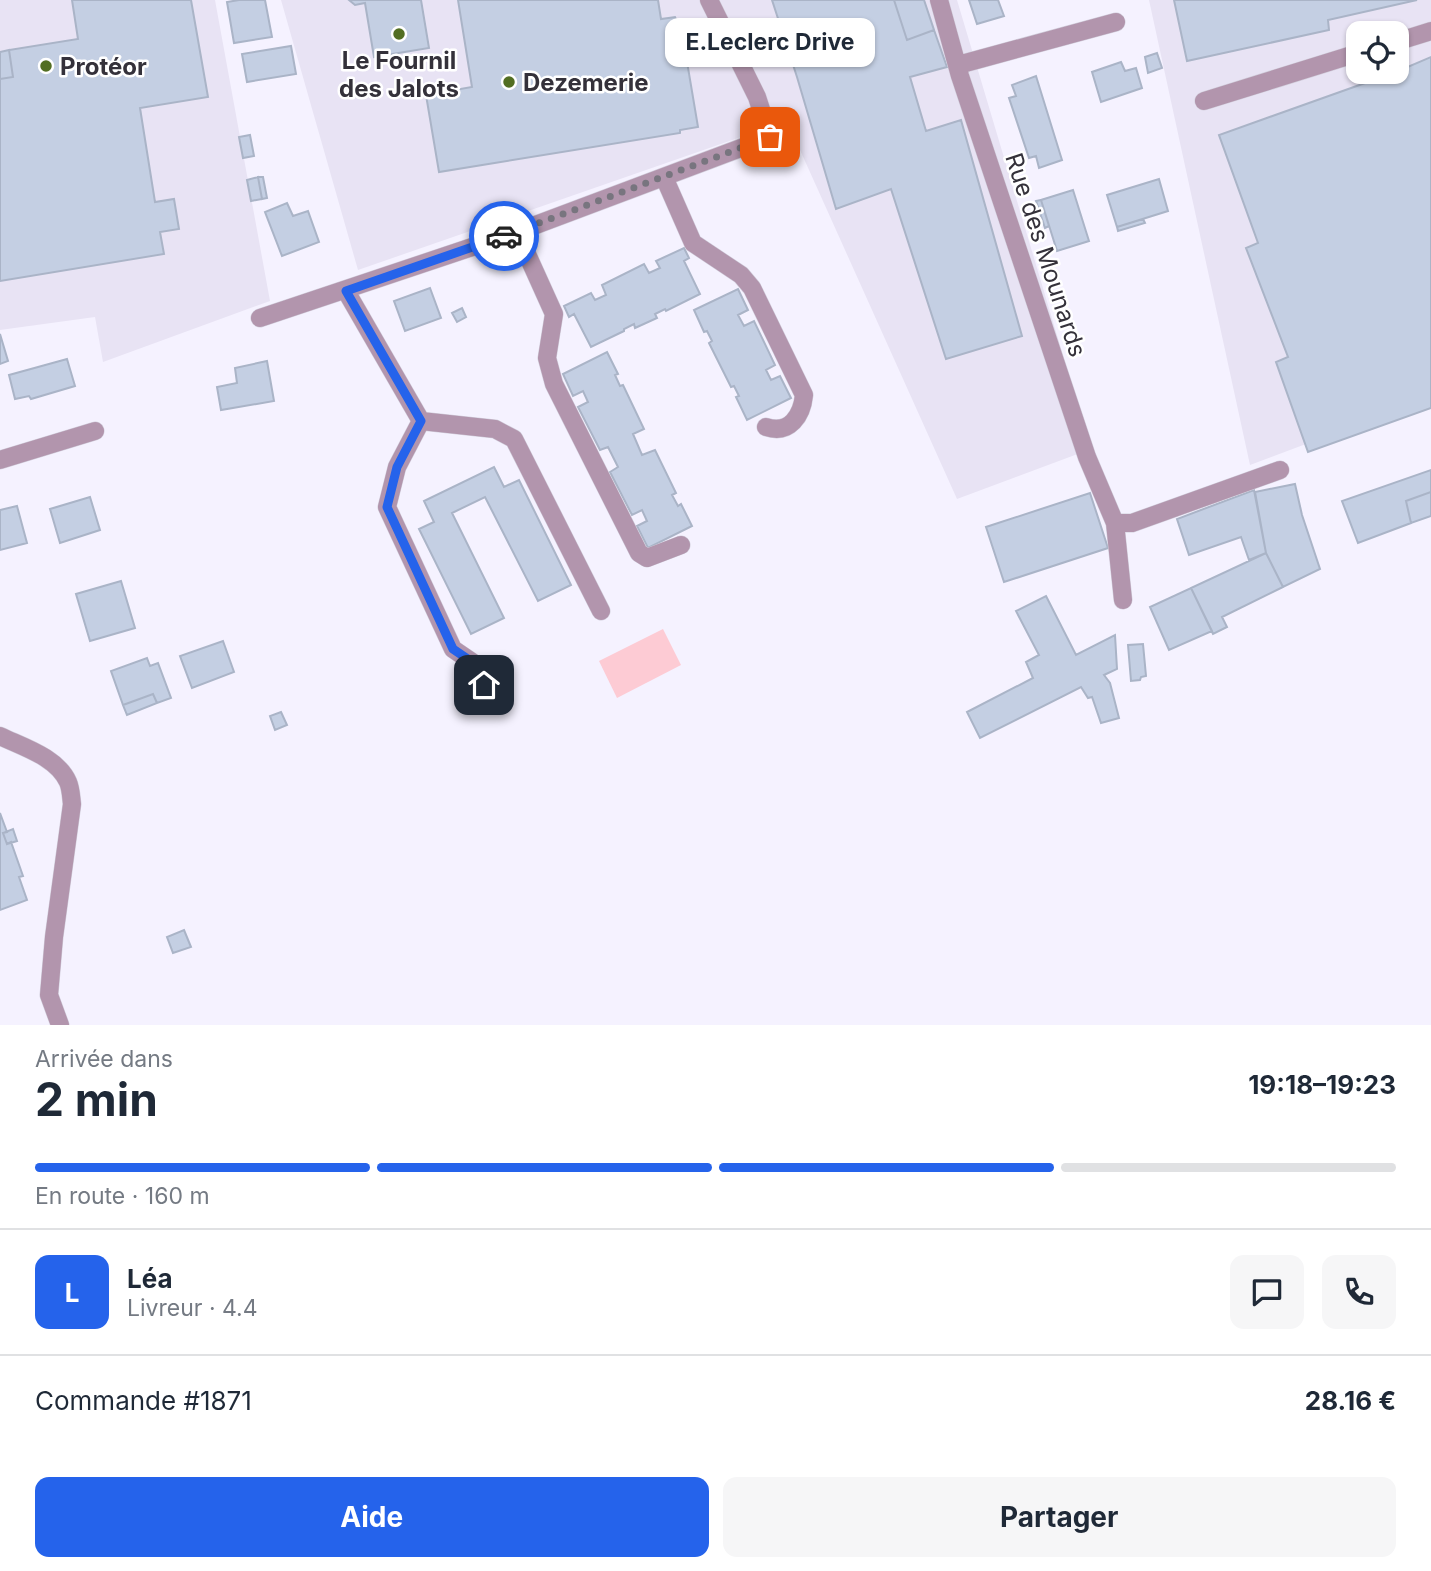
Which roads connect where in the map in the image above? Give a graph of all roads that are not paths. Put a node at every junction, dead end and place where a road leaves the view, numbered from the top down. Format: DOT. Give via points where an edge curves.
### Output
graph roads {
  1 [pos="709,0"];
  2 [pos="939,0"];
  3 [pos="1116,22"];
  4 [pos="1431,31"];
  5 [pos="1409,38"];
  6 [pos="1346,58"];
  7 [pos="957,65"];
  8 [pos="1203,101"];
  9 [pos="664,177"];
  10 [pos="517,232"];
  11 [pos="346,291"];
  12 [pos="260,318"];
  13 [pos="421,421"];
  14 [pos="766,427"];
  15 [pos="95,431"];
  16 [pos="0,460"];
  17 [pos="1280,470"];
  18 [pos="1115,523"];
  19 [pos="681,545"];
  20 [pos="1124,600"];
  21 [pos="601,611"];
  22 [pos="484,685"];
  23 [pos="0,736"];
  24 [pos="60,1025"];
  1 -- 9 [label="street" via="757,97 770,137"];
  2 -- 7 [label="street, Rue des Mounards"];
  3 -- 7 [label="street"];
  4 -- 5 [label="street"];
  6 -- 8 [label="street"];
  7 -- 18 [label="street, Rue des Mounards" via="1087,457"];
  9 -- 10 [label="street"];
  9 -- 14 [label="street" via="694,243 741,275 752,288 804,395 803,410 794,421 785,428"];
  10 -- 11 [label="street"];
  10 -- 19 [label="street" via="554,314 547,358 554,384 639,553 647,558"];
  11 -- 12 [label="street"];
  11 -- 13 [label="street"];
  13 -- 21 [label="street" via="495,429 514,439"];
  13 -- 22 [label="street" via="397,467 387,507 453,649 472,662"];
  15 -- 16 [label="street"];
  17 -- 18 [label="street" via="1132,523"];
  18 -- 20 [label="street, Rue des Mounards"];
  23 -- 24 [label="street" via="51,762 69,784 72,804 49,995"];
}
